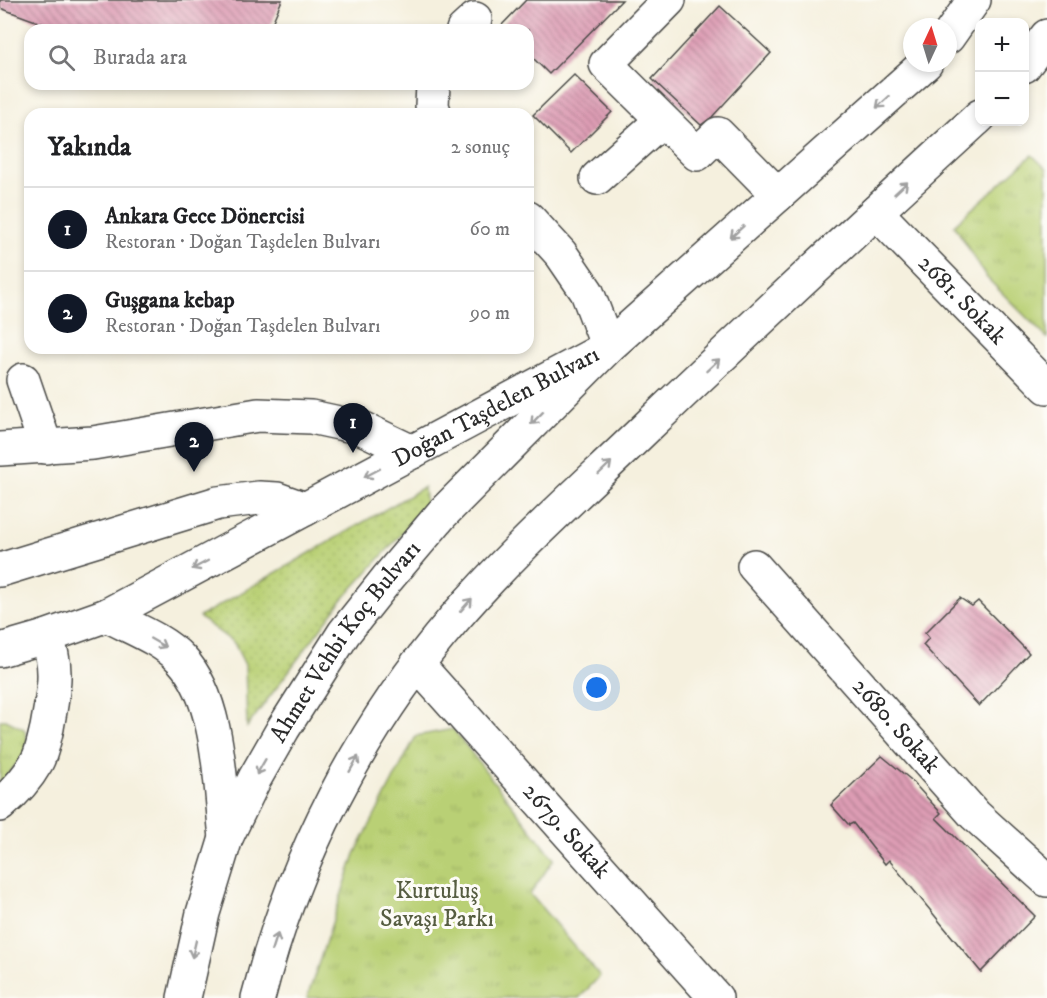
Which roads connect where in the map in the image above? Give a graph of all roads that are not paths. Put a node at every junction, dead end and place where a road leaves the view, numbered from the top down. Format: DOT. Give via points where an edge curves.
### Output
graph roads {
  1 [pos="669,0"];
  2 [pos="974,0"];
  3 [pos="957,24"];
  4 [pos="1047,36"];
  5 [pos="1029,59"];
  6 [pos="1047,67"];
  7 [pos="916,72"];
  8 [pos="1029,80"];
  9 [pos="433,90"];
  10 [pos="433,108"];
  11 [pos="662,120"];
  12 [pos="975,121"];
  13 [pos="597,178"];
  14 [pos="778,195"];
  15 [pos="876,212"];
  16 [pos="534,225"];
  17 [pos="608,347"];
  18 [pos="23,380"];
  19 [pos="1047,387"];
  20 [pos="46,447"];
  21 [pos="0,449"];
  22 [pos="412,452"];
  23 [pos="304,509"];
  24 [pos="754,566"];
  25 [pos="0,570"];
  26 [pos="107,615"];
  27 [pos="45,637"];
  28 [pos="0,650"];
  29 [pos="417,664"];
  30 [pos="0,805"];
  31 [pos="226,838"];
  32 [pos="1047,880"];
  33 [pos="184,998"];
  34 [pos="258,998"];
  35 [pos="716,998"];
  1 -- 11 [label="street" via="606,64"];
  2 -- 3 [label="street"];
  4 -- 5 [label="street"];
  6 -- 8 [label="street"];
  7 -- 14 [label="street, Doğan Taşdelen Bulvarı, one-way"];
  9 -- 10 [label="street"];
  11 -- 13 [label="street"];
  11 -- 14 [label="street" via="697,154 718,135"];
  15 -- 12 [label="street, one-way"];
  14 -- 17 [label="street, Doğan Taşdelen Bulvarı, one-way"];
  15 -- 19 [label="street, 2681. Sokak"];
  29 -- 15 [label="street, one-way" via="496,573"];
  16 -- 17 [label="street" via="561,254 587,292"];
  17 -- 22 [label="street, Doğan Taşdelen Bulvarı"];
  17 -- 31 [label="street, Ahmet Vehbi Koç Bulvarı, one-way" via="442,514 344,633 255,778"];
  18 -- 20 [label="street"];
  20 -- 21 [label="street"];
  20 -- 22 [label="street" via="144,436 258,415 310,417 362,428"];
  22 -- 23 [label="street, Doğan Taşdelen Bulvarı, one-way"];
  23 -- 25 [label="street" via="277,499 218,502"];
  23 -- 26 [label="street, Doğan Taşdelen Bulvarı, one-way"];
  24 -- 32 [label="street, 2680. Sokak" via="975,815"];
  26 -- 27 [label="street, Doğan Taşdelen Bulvarı"];
  26 -- 31 [label="street, one-way" via="164,645 195,676 210,716"];
  27 -- 28 [label="street, Doğan Taşdelen Bulvarı"];
  27 -- 30 [label="street" via="51,648 54,675 38,762 16,792"];
  34 -- 29 [label="street, one-way" via="307,854 342,785"];
  29 -- 35 [label="street, 2679. Sokak"];
  31 -- 33 [label="street, Ahmet Vehbi Koç Bulvarı, one-way"];
}
